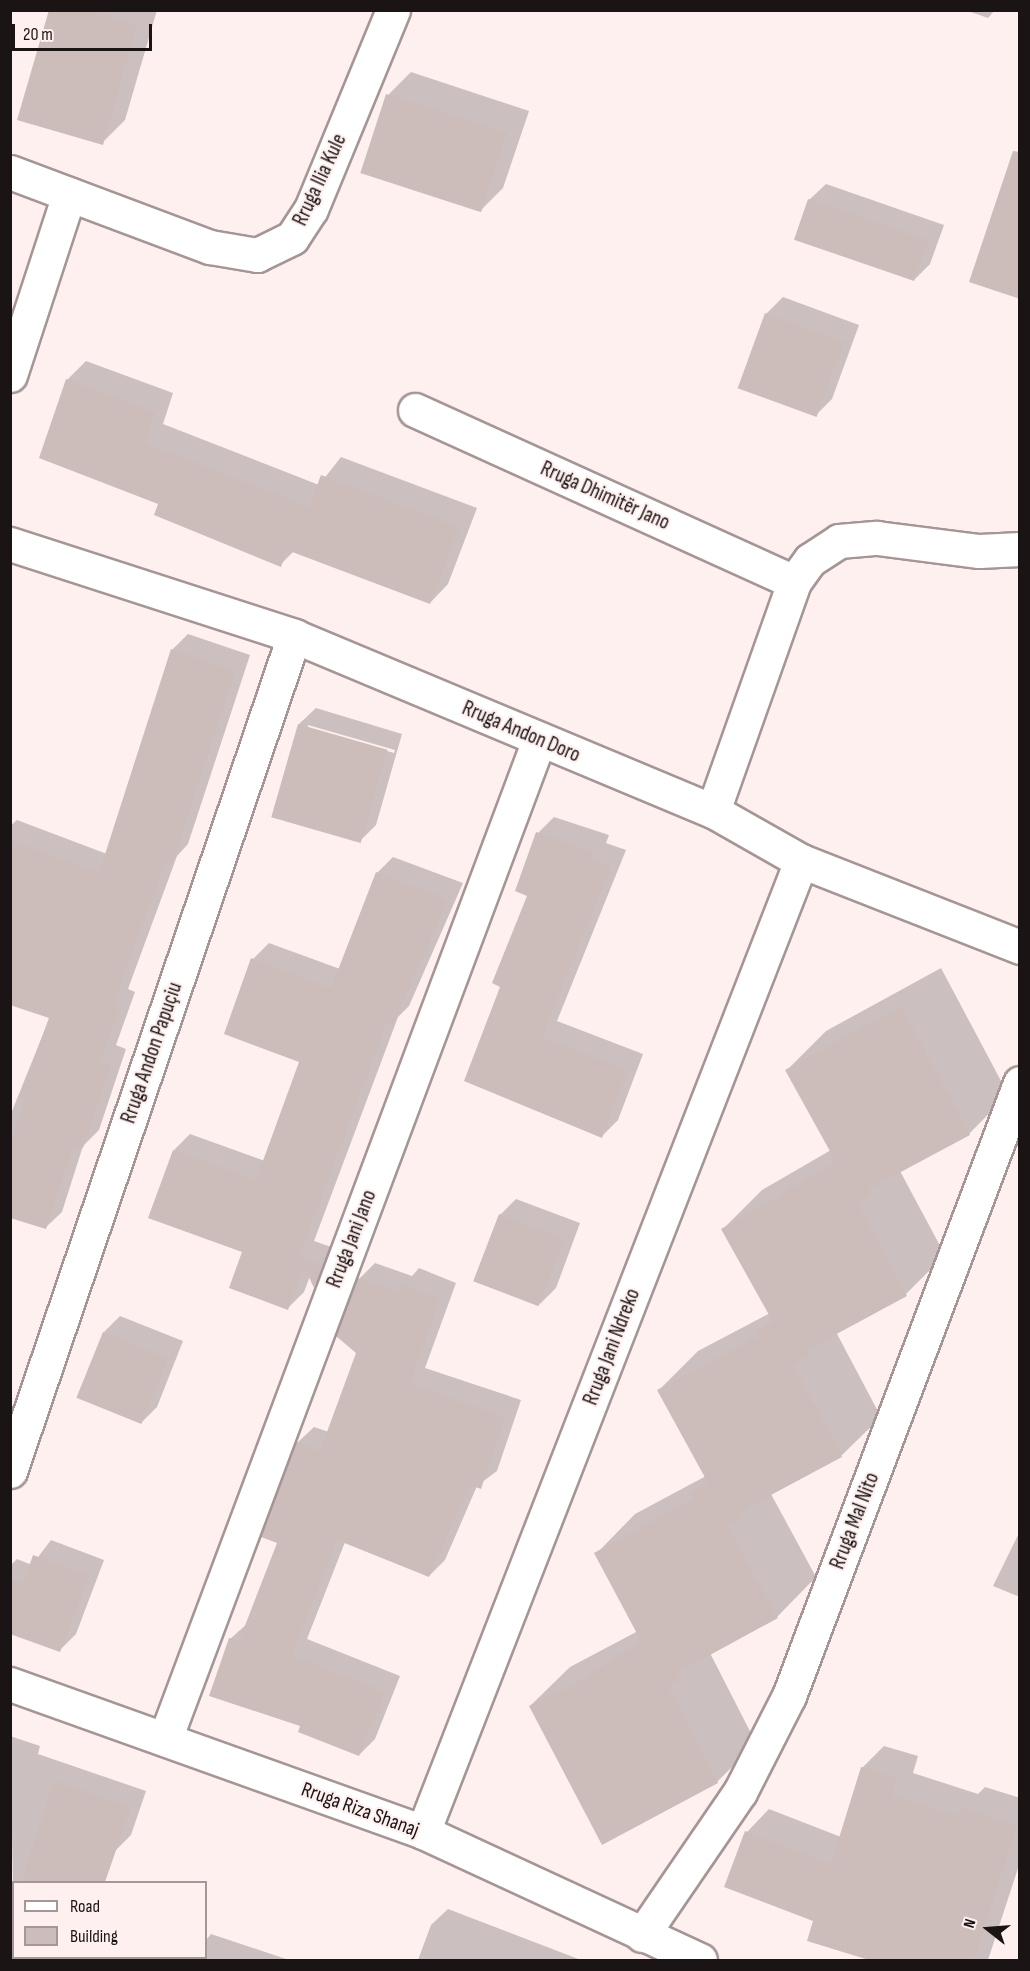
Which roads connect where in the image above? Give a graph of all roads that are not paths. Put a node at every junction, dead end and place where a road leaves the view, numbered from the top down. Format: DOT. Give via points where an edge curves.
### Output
graph roads {
  1 [pos="393,10"];
  2 [pos="10,172"];
  3 [pos="69,194"];
  4 [pos="10,375"];
  5 [pos="415,410"];
  6 [pos="10,544"];
  7 [pos="1020,549"];
  8 [pos="794,582"];
  9 [pos="294,636"];
  10 [pos="539,740"];
  11 [pos="713,811"];
  12 [pos="801,861"];
  13 [pos="1020,947"];
  14 [pos="1020,1083"];
  15 [pos="10,1471"];
  16 [pos="10,1684"];
  17 [pos="165,1739"];
  18 [pos="423,1832"];
  19 [pos="642,1935"];
  20 [pos="700,1960"];
  1 -- 3 [label="street, Rruga Ilia Kule" via="311,209 291,238 257,255 210,247"];
  2 -- 3 [label="street, Rruga Ilia Kule"];
  3 -- 4 [label="street"];
  5 -- 8 [label="street, Rruga Dhimitër Jano"];
  6 -- 9 [label="street, Rruga Andon Doro"];
  7 -- 8 [label="street" via="979,550 877,538 839,542 810,560"];
  8 -- 11 [label="street"];
  9 -- 10 [label="street, Rruga Andon Doro"];
  9 -- 15 [label="street, Rruga Andon Papuçiu"];
  10 -- 11 [label="street, Rruga Andon Doro"];
  10 -- 17 [label="street, Rruga Jani Jano"];
  11 -- 12 [label="street, Rruga Andon Doro"];
  12 -- 13 [label="street, Rruga Andon Doro"];
  12 -- 18 [label="street, Rruga Jani Ndreko"];
  14 -- 19 [label="street, Rruga Mal Nito" via="789,1696 740,1792"];
  16 -- 17 [label="street, Rruga Riza Shanaj"];
  17 -- 18 [label="street, Rruga Riza Shanaj"];
  18 -- 19 [label="street, Rruga Riza Shanaj"];
  19 -- 20 [label="street, Rruga Riza Shanaj"];
}
